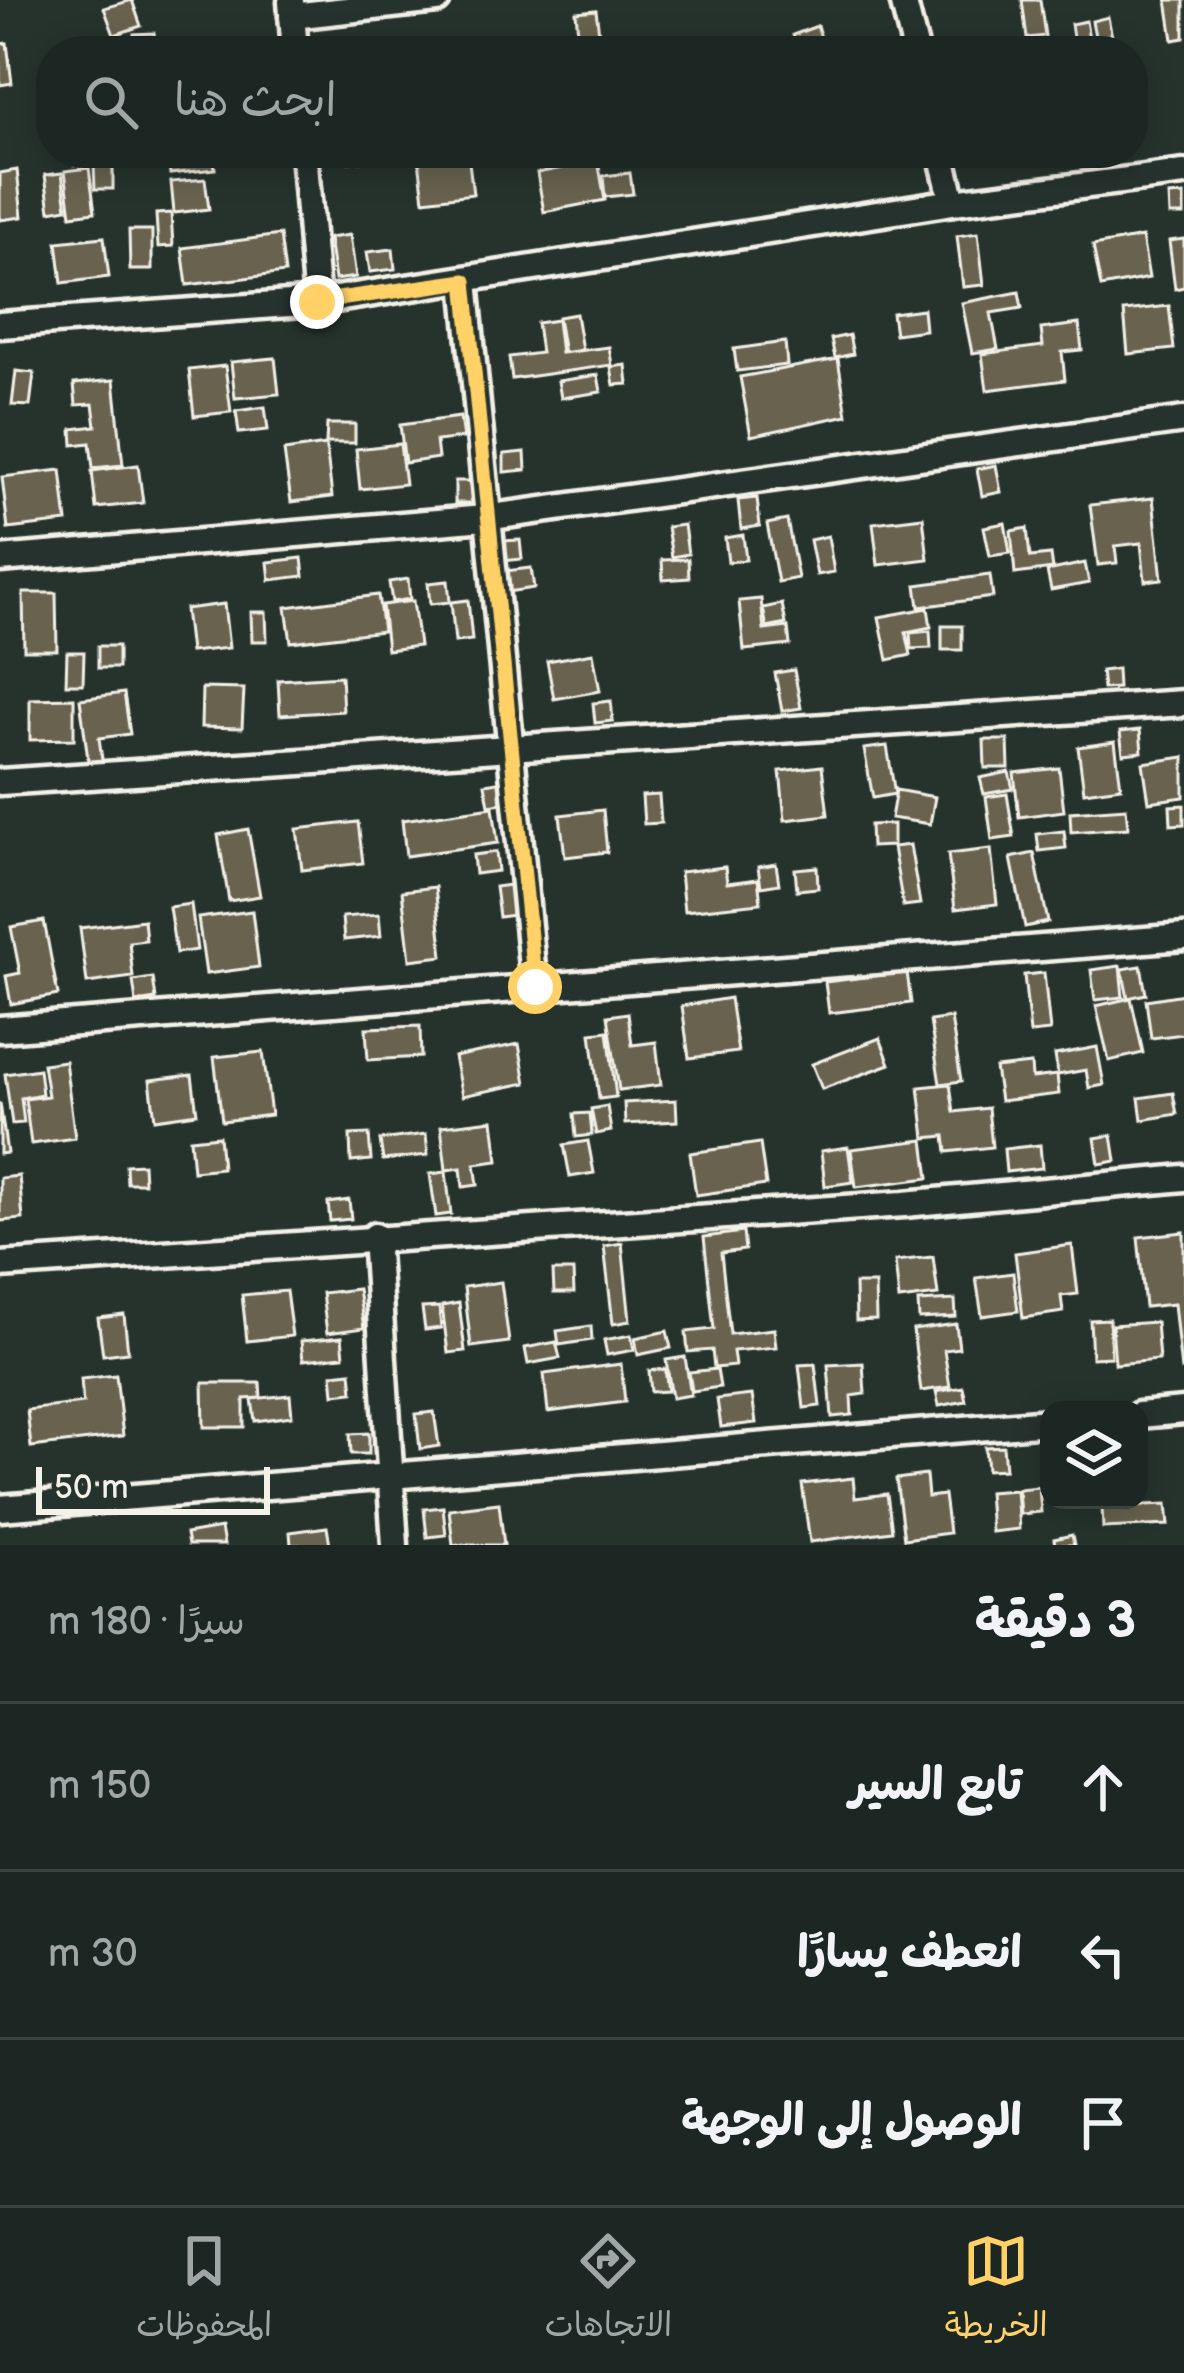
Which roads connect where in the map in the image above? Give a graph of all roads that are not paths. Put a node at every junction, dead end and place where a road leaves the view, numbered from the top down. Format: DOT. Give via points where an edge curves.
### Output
graph roads {
  1 [pos="436,0"];
  2 [pos="903,0"];
  3 [pos="291,8"];
  4 [pos="912,36"];
  5 [pos="305,168"];
  6 [pos="945,168"];
  7 [pos="1184,172"];
  8 [pos="953,202"];
  9 [pos="465,281"];
  10 [pos="317,302"];
  11 [pos="0,325"];
  12 [pos="1184,420"];
  13 [pos="485,518"];
  14 [pos="0,559"];
  15 [pos="1184,703"];
  16 [pos="508,749"];
  17 [pos="0,782"];
  18 [pos="1184,937"];
  19 [pos="535,987"];
  20 [pos="0,1029"];
  21 [pos="1184,1178"];
  22 [pos="376,1236"];
  23 [pos="0,1265"];
  24 [pos="1184,1411"];
  25 [pos="1148,1414"];
  26 [pos="1040,1423"];
  27 [pos="391,1475"];
  28 [pos="0,1508"];
  29 [pos="395,1545"];
  1 -- 3 [label="street"];
  2 -- 4 [label="street"];
  5 -- 10 [label="street"];
  6 -- 8 [label="street"];
  7 -- 8 [label="street"];
  8 -- 9 [label="street"];
  9 -- 10 [label="street"];
  9 -- 13 [label="street"];
  10 -- 11 [label="street"];
  12 -- 13 [label="street"];
  13 -- 14 [label="street"];
  13 -- 16 [label="street"];
  15 -- 16 [label="street"];
  16 -- 17 [label="street"];
  16 -- 19 [label="street"];
  18 -- 19 [label="street"];
  19 -- 20 [label="street"];
  21 -- 22 [label="street"];
  22 -- 23 [label="street"];
  22 -- 27 [label="street"];
  24 -- 25 [label="street"];
  26 -- 27 [label="street"];
  27 -- 28 [label="street"];
  27 -- 29 [label="street"];
}
